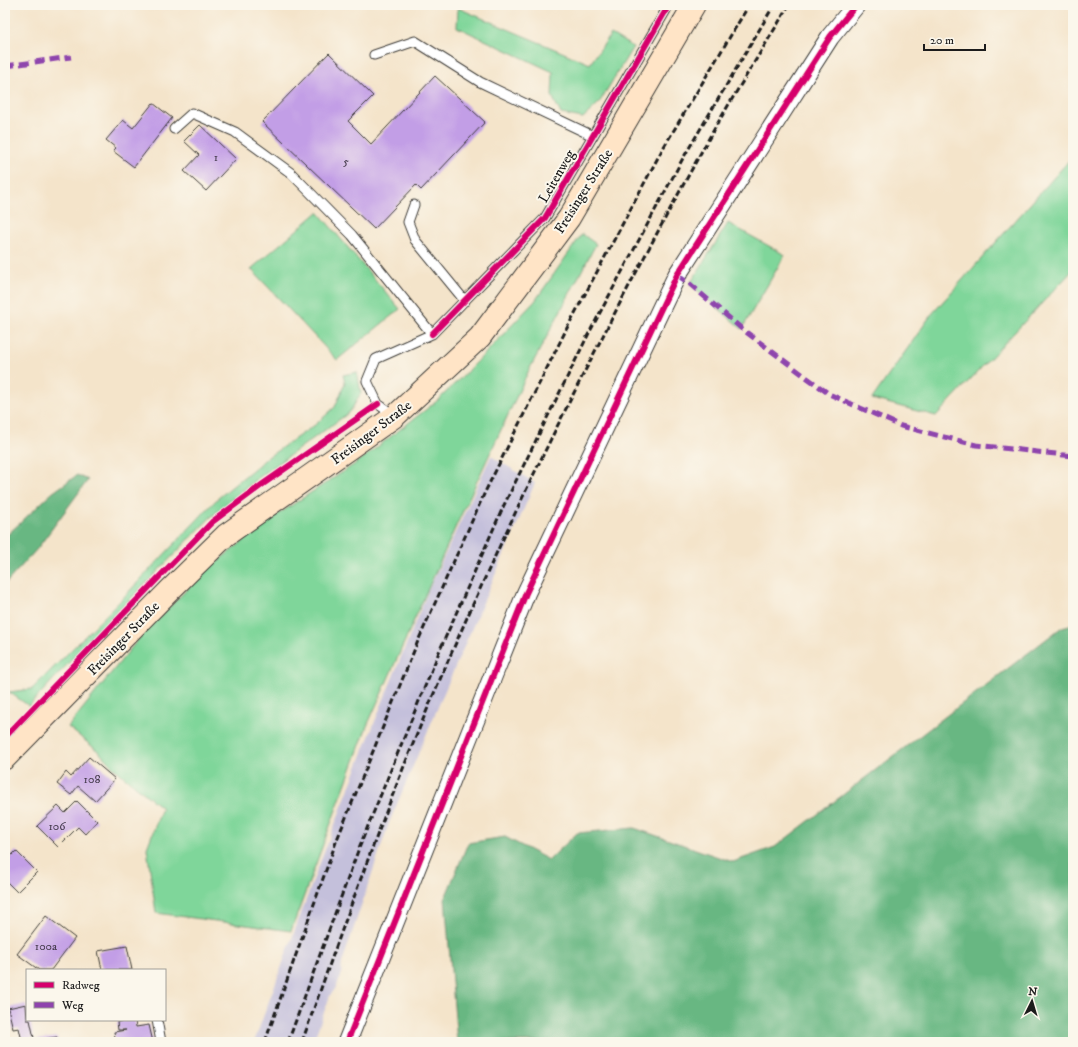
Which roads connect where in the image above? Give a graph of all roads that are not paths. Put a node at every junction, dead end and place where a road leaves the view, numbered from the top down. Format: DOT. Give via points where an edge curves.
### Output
graph roads {
  1 [pos="669,5"];
  2 [pos="694,5"];
  3 [pos="856,5"];
  4 [pos="374,55"];
  5 [pos="174,129"];
  6 [pos="593,136"];
  7 [pos="414,205"];
  8 [pos="465,301"];
  9 [pos="432,334"];
  10 [pos="396,416"];
  11 [pos="5,758"];
  12 [pos="157,1021"];
  13 [pos="161,1042"];
  14 [pos="347,1042"];
  1 -- 6 [label="lane, Leitenweg"];
  2 -- 10 [label="main road, Freisinger Straße" via="569,218 480,337"];
  3 -- 14 [label="street" via="830,37 677,276 526,593"];
  4 -- 6 [label="lane" via="415,41 480,82"];
  5 -- 9 [label="lane" via="192,113 235,132 290,173 352,235"];
  6 -- 8 [label="lane, Leitenweg" via="546,218"];
  7 -- 8 [label="lane" via="408,222 416,240"];
  8 -- 9 [label="lane, Leitenweg"];
  9 -- 10 [label="lane, Leitenweg" via="376,359 367,381 378,404"];
  10 -- 11 [label="main road, Freisinger Straße" via="226,535"];
  12 -- 13 [label="lane"];
}
